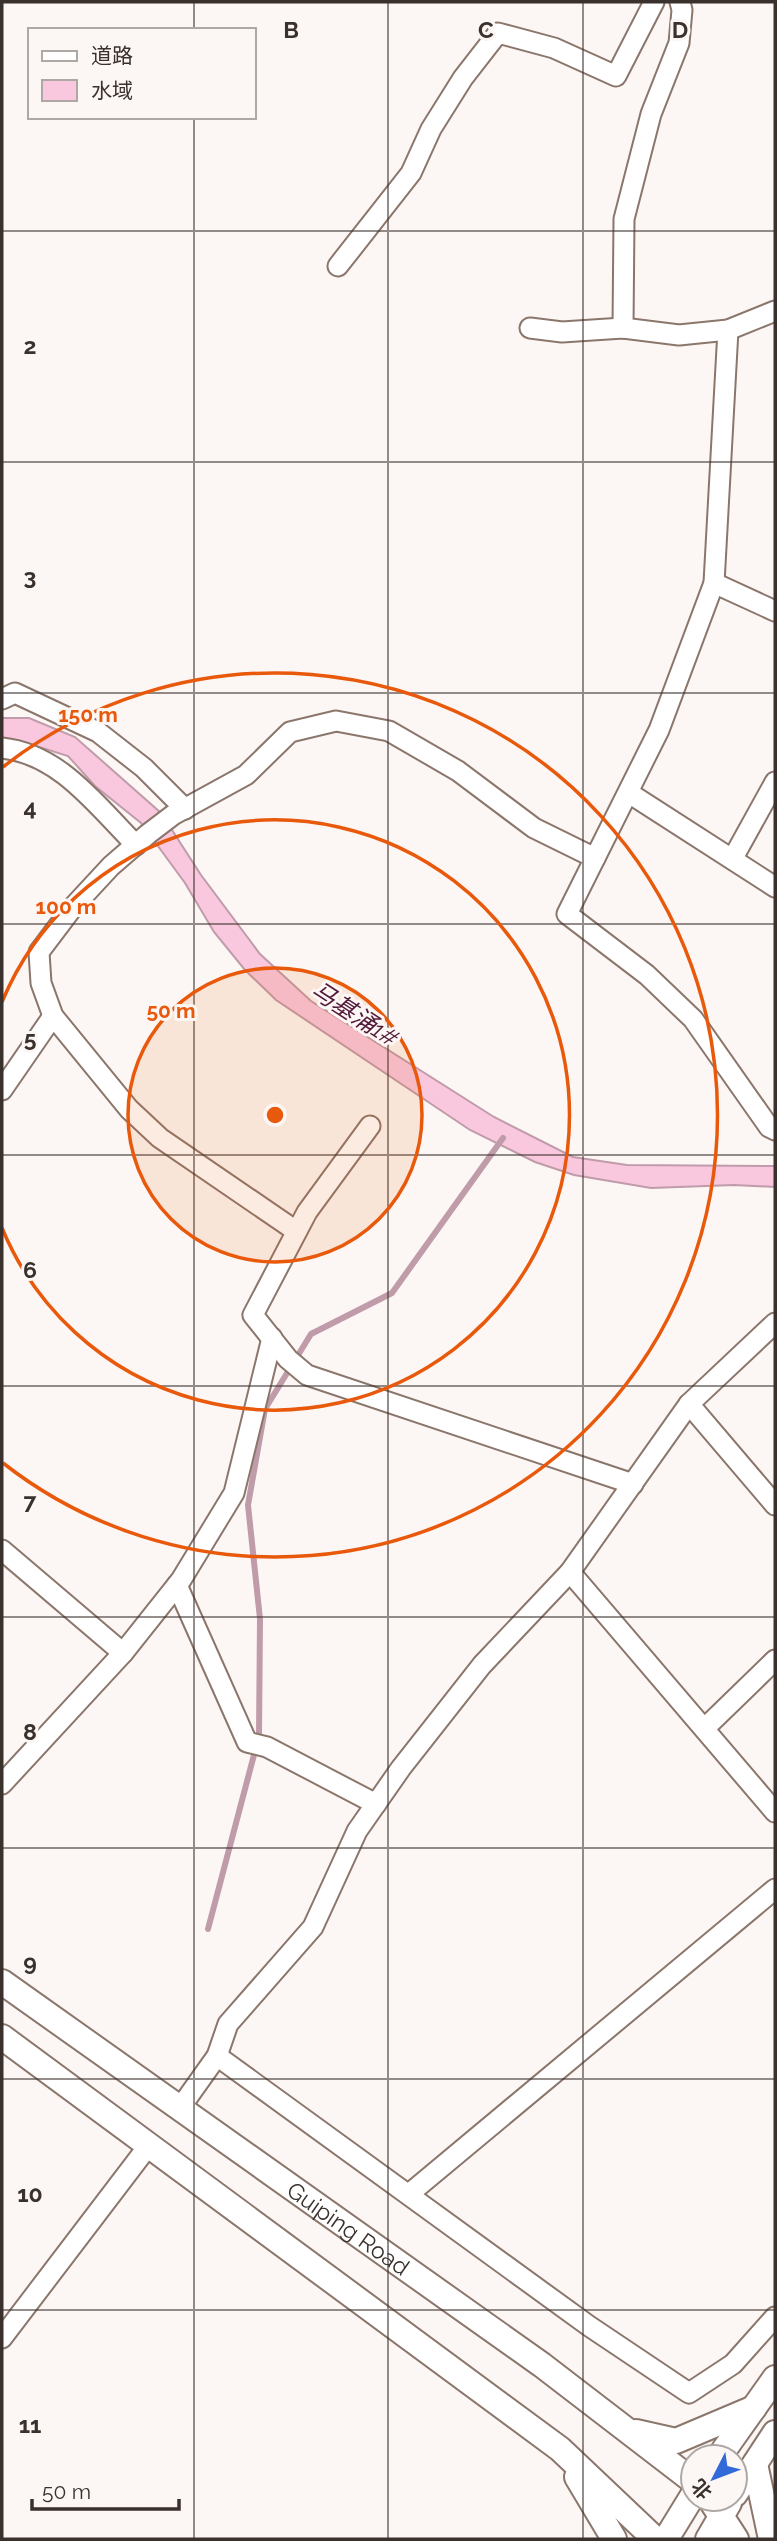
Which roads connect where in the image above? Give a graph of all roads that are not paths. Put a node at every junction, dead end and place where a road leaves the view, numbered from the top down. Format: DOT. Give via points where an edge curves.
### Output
graph roads {
  1 [pos="654,2"];
  2 [pos="680,2"];
  3 [pos="338,265"];
  4 [pos="775,311"];
  5 [pos="530,328"];
  6 [pos="623,328"];
  7 [pos="728,330"];
  8 [pos="714,583"];
  9 [pos="775,611"];
  10 [pos="2,699"];
  11 [pos="2,748"];
  12 [pos="775,782"];
  13 [pos="629,793"];
  14 [pos="179,812"];
  15 [pos="142,840"];
  16 [pos="595,858"];
  17 [pos="733,858"];
  18 [pos="775,887"];
  19 [pos="53,1016"];
  20 [pos="2,1090"];
  21 [pos="370,1126"];
  22 [pos="775,1130"];
  23 [pos="296,1231"];
  24 [pos="775,1323"];
  25 [pos="272,1338"];
  26 [pos="689,1404"];
  27 [pos="633,1484"];
  28 [pos="775,1505"];
  29 [pos="2,1550"];
  30 [pos="570,1572"];
  31 [pos="177,1585"];
  32 [pos="123,1653"];
  33 [pos="775,1660"];
  34 [pos="705,1728"];
  35 [pos="2,1784"];
  36 [pos="376,1804"];
  37 [pos="775,1812"];
  38 [pos="775,1889"];
  39 [pos="2,1982"];
  40 [pos="2,2037"];
  41 [pos="217,2056"];
  42 [pos="180,2108"];
  43 [pos="149,2145"];
  44 [pos="409,2194"];
  45 [pos="775,2317"];
  46 [pos="2,2338"];
  47 [pos="775,2378"];
  48 [pos="754,2408"];
  49 [pos="627,2431"];
  50 [pos="775,2433"];
  51 [pos="729,2443"];
  52 [pos="561,2449"];
  53 [pos="755,2465"];
  54 [pos="679,2470"];
  55 [pos="749,2472"];
  56 [pos="682,2513"];
  57 [pos="720,2513"];
  58 [pos="728,2513"];
  59 [pos="614,2539"];
  60 [pos="655,2539"];
  61 [pos="666,2539"];
  62 [pos="709,2539"];
  63 [pos="736,2539"];
  64 [pos="771,2539"];
  1 -- 3 [label="street" via="616,76 554,48 498,33 431,129 411,173"];
  2 -- 6 [label="street" via="679,43 651,114 624,219"];
  4 -- 7 [label="street"];
  5 -- 6 [label="street" via="562,332"];
  6 -- 7 [label="street" via="679,335"];
  7 -- 8 [label="street"];
  8 -- 9 [label="street"];
  8 -- 13 [label="street" via="659,730"];
  10 -- 14 [label="street" via="15,693 98,732 144,768"];
  11 -- 15 [label="street" via="20,750 63,771"];
  12 -- 17 [label="street"];
  13 -- 16 [label="street"];
  13 -- 17 [label="street"];
  14 -- 15 [label="street"];
  14 -- 16 [label="street" via="246,775 290,732 337,721 388,731 458,771 534,828"];
  15 -- 19 [label="street" via="73,907 39,952 41,983"];
  16 -- 22 [label="street" via="567,914 648,975 694,1018"];
  17 -- 18 [label="street"];
  19 -- 20 [label="street"];
  19 -- 23 [label="street" via="129,1109 160,1138"];
  21 -- 23 [label="street"];
  23 -- 25 [label="street" via="253,1315"];
  24 -- 26 [label="street"];
  25 -- 27 [label="street" via="307,1375"];
  25 -- 31 [label="street" via="234,1493"];
  26 -- 27 [label="street"];
  26 -- 28 [label="street"];
  27 -- 30 [label="street"];
  29 -- 32 [label="street"];
  30 -- 34 [label="street"];
  30 -- 36 [label="street" via="482,1665"];
  31 -- 32 [label="street"];
  31 -- 36 [label="street" via="247,1741"];
  32 -- 35 [label="street"];
  33 -- 34 [label="street"];
  34 -- 37 [label="street"];
  36 -- 41 [label="street" via="357,1831 313,1927 229,2024"];
  38 -- 44 [label="street"];
  39 -- 42 [label="main road, Guiping Road"];
  40 -- 43 [label="main road"];
  41 -- 42 [label="street"];
  41 -- 44 [label="street"];
  42 -- 49 [label="main road, Guiping Road" via="542,2365"];
  43 -- 46 [label="street"];
  43 -- 52 [label="main road"];
  44 -- 45 [label="street" via="689,2393 733,2364"];
  47 -- 48 [label="main road"];
  48 -- 49 [label="main road" via="676,2441"];
  48 -- 51 [label="main road"];
  49 -- 54 [label="main road, Guiping Road"];
  50 -- 53 [label="main road"];
  52 -- 59 [label="main road"];
  52 -- 60 [label="main road"];
  53 -- 55 [label="main road"];
  53 -- 64 [label="main road"];
  56 -- 61 [label="main road"];
  57 -- 62 [label="main road"];
  58 -- 63 [label="main road"];
}
